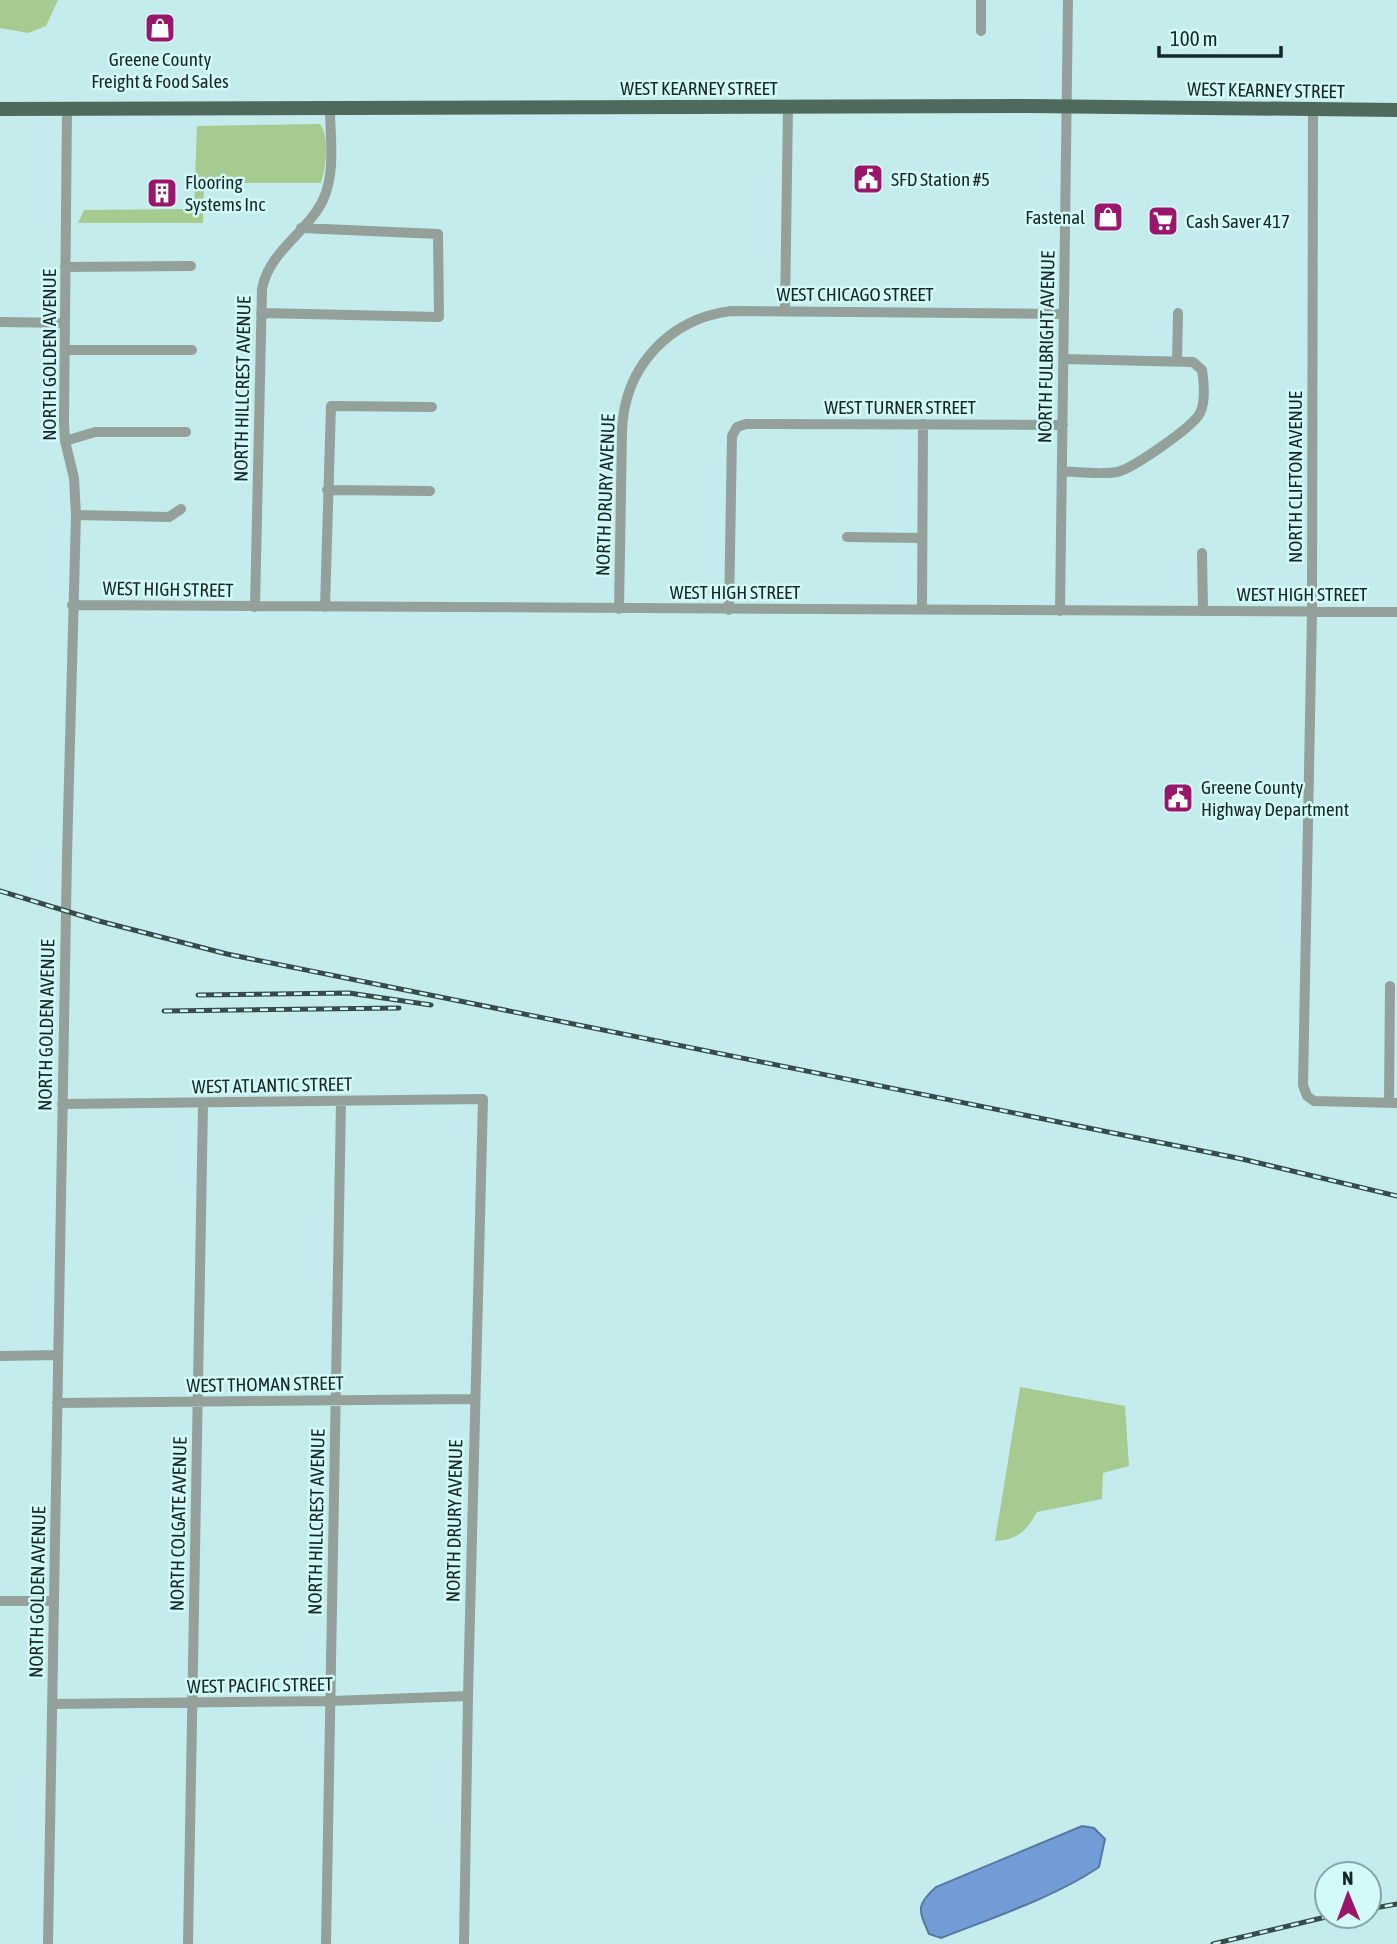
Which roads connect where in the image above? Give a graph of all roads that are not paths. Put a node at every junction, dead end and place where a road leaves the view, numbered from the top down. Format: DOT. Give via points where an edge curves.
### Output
graph roads {
  1 [pos="981,0"];
  2 [pos="1068,0"];
  3 [pos="981,31"];
  4 [pos="788,107"];
  5 [pos="1068,107"];
  6 [pos="330,108"];
  7 [pos="0,109"];
  8 [pos="67,109"];
  9 [pos="1313,109"];
  10 [pos="1397,110"];
  11 [pos="302,228"];
  12 [pos="191,266"];
  13 [pos="65,267"];
  14 [pos="785,311"];
  15 [pos="261,313"];
  16 [pos="1178,313"];
  17 [pos="1064,314"];
  18 [pos="0,323"];
  19 [pos="65,323"];
  20 [pos="655,348"];
  21 [pos="65,350"];
  22 [pos="192,350"];
  23 [pos="1063,359"];
  24 [pos="1177,362"];
  25 [pos="432,407"];
  26 [pos="923,424"];
  27 [pos="1063,425"];
  28 [pos="186,432"];
  29 [pos="65,441"];
  30 [pos="1062,471"];
  31 [pos="327,490"];
  32 [pos="430,491"];
  33 [pos="181,509"];
  34 [pos="76,515"];
  35 [pos="847,537"];
  36 [pos="921,538"];
  37 [pos="1202,553"];
  38 [pos="72,605"];
  39 [pos="255,607"];
  40 [pos="325,607"];
  41 [pos="619,609"];
  42 [pos="729,610"];
  43 [pos="922,610"];
  44 [pos="1060,611"];
  45 [pos="1203,611"];
  46 [pos="1397,612"];
  47 [pos="1312,613"];
  48 [pos="1390,986"];
  49 [pos="483,1099"];
  50 [pos="341,1101"];
  51 [pos="1393,1103"];
  52 [pos="62,1104"];
  53 [pos="203,1104"];
  54 [pos="57,1355"];
  55 [pos="0,1356"];
  56 [pos="475,1399"];
  57 [pos="335,1401"];
  58 [pos="197,1402"];
  59 [pos="57,1403"];
  60 [pos="0,1601"];
  61 [pos="54,1601"];
  62 [pos="468,1696"];
  63 [pos="331,1701"];
  64 [pos="193,1703"];
  65 [pos="53,1704"];
  66 [pos="48,1944"];
  67 [pos="188,1944"];
  68 [pos="326,1944"];
  69 [pos="464,1944"];
  1 -- 3 [label="street"];
  2 -- 5 [label="street, NORTH FULBRIGHT AVENUE"];
  4 -- 5 [label="main road, WEST KEARNEY STREET"];
  4 -- 6 [label="main road, WEST KEARNEY STREET"];
  4 -- 14 [label="street"];
  5 -- 9 [label="main road, WEST KEARNEY STREET"];
  5 -- 17 [label="street, NORTH FULBRIGHT AVENUE"];
  6 -- 8 [label="main road, WEST KEARNEY STREET"];
  6 -- 11 [label="street, NORTH HILLCREST AVENUE" via="327,187"];
  7 -- 8 [label="main road, WEST KEARNEY STREET"];
  8 -- 13 [label="street, NORTH GOLDEN AVENUE"];
  9 -- 10 [label="main road, WEST KEARNEY STREET"];
  9 -- 47 [label="street, NORTH CLIFTON AVENUE"];
  11 -- 15 [label="street, NORTH HILLCREST AVENUE" via="268,270"];
  11 -- 15 [label="street" via="438,234 439,317"];
  12 -- 13 [label="street"];
  13 -- 19 [label="street, NORTH GOLDEN AVENUE"];
  14 -- 17 [label="street, WEST CHICAGO STREET"];
  14 -- 20 [label="street, WEST CHICAGO STREET" via="713,314 678,329"];
  15 -- 39 [label="street, NORTH HILLCREST AVENUE"];
  16 -- 24 [label="street"];
  17 -- 23 [label="street, NORTH FULBRIGHT AVENUE"];
  18 -- 19 [label="street"];
  19 -- 21 [label="street, NORTH GOLDEN AVENUE"];
  20 -- 41 [label="street, NORTH DRURY AVENUE" via="635,376 624,412"];
  21 -- 22 [label="street"];
  21 -- 29 [label="street, NORTH GOLDEN AVENUE"];
  23 -- 24 [label="street"];
  23 -- 27 [label="street, NORTH FULBRIGHT AVENUE"];
  24 -- 30 [label="street" via="1195,363 1202,370 1203,404 1194,421 1127,469"];
  25 -- 31 [label="street" via="331,406"];
  26 -- 27 [label="street, WEST TURNER STREET"];
  26 -- 36 [label="street"];
  26 -- 42 [label="street, WEST TURNER STREET" via="737,427 732,436"];
  27 -- 30 [label="street, NORTH FULBRIGHT AVENUE"];
  28 -- 29 [label="street" via="95,432"];
  29 -- 34 [label="street, NORTH GOLDEN AVENUE"];
  30 -- 44 [label="street, NORTH FULBRIGHT AVENUE"];
  31 -- 32 [label="street"];
  31 -- 40 [label="street"];
  33 -- 34 [label="street" via="169,517"];
  34 -- 38 [label="street, NORTH GOLDEN AVENUE"];
  35 -- 36 [label="street"];
  36 -- 43 [label="street"];
  37 -- 45 [label="street"];
  38 -- 39 [label="street, WEST HIGH STREET"];
  38 -- 52 [label="street, NORTH GOLDEN AVENUE"];
  39 -- 40 [label="street, WEST HIGH STREET"];
  40 -- 41 [label="street, WEST HIGH STREET"];
  41 -- 42 [label="street, WEST HIGH STREET"];
  42 -- 43 [label="street, WEST HIGH STREET"];
  43 -- 44 [label="street, WEST HIGH STREET"];
  44 -- 45 [label="street, WEST HIGH STREET"];
  45 -- 47 [label="street, WEST HIGH STREET"];
  46 -- 47 [label="street, WEST HIGH STREET"];
  47 -- 51 [label="street, NORTH CLIFTON AVENUE" via="1304,1091 1314,1101"];
  48 -- 51 [label="street"];
  49 -- 50 [label="street, WEST ATLANTIC STREET"];
  49 -- 56 [label="street, NORTH DRURY AVENUE"];
  50 -- 53 [label="street, WEST ATLANTIC STREET"];
  50 -- 57 [label="street, NORTH HILLCREST AVENUE"];
  52 -- 53 [label="street, WEST ATLANTIC STREET"];
  52 -- 54 [label="street, NORTH GOLDEN AVENUE"];
  53 -- 58 [label="street, NORTH COLGATE AVENUE"];
  54 -- 55 [label="street"];
  54 -- 59 [label="street, NORTH GOLDEN AVENUE"];
  56 -- 57 [label="street, WEST THOMAN STREET"];
  56 -- 62 [label="street, NORTH DRURY AVENUE"];
  57 -- 58 [label="street, WEST THOMAN STREET"];
  57 -- 63 [label="street, NORTH HILLCREST AVENUE"];
  58 -- 59 [label="street, WEST THOMAN STREET"];
  58 -- 64 [label="street, NORTH COLGATE AVENUE"];
  59 -- 61 [label="street, NORTH GOLDEN AVENUE"];
  60 -- 61 [label="street"];
  61 -- 65 [label="street, NORTH GOLDEN AVENUE"];
  62 -- 63 [label="street, WEST PACIFIC STREET"];
  62 -- 69 [label="street, NORTH DRURY AVENUE"];
  63 -- 64 [label="street, WEST PACIFIC STREET"];
  63 -- 68 [label="street, NORTH HILLCREST AVENUE"];
  64 -- 65 [label="street, WEST PACIFIC STREET"];
  64 -- 67 [label="street, NORTH COLGATE AVENUE"];
  65 -- 66 [label="street, NORTH GOLDEN AVENUE"];
}
